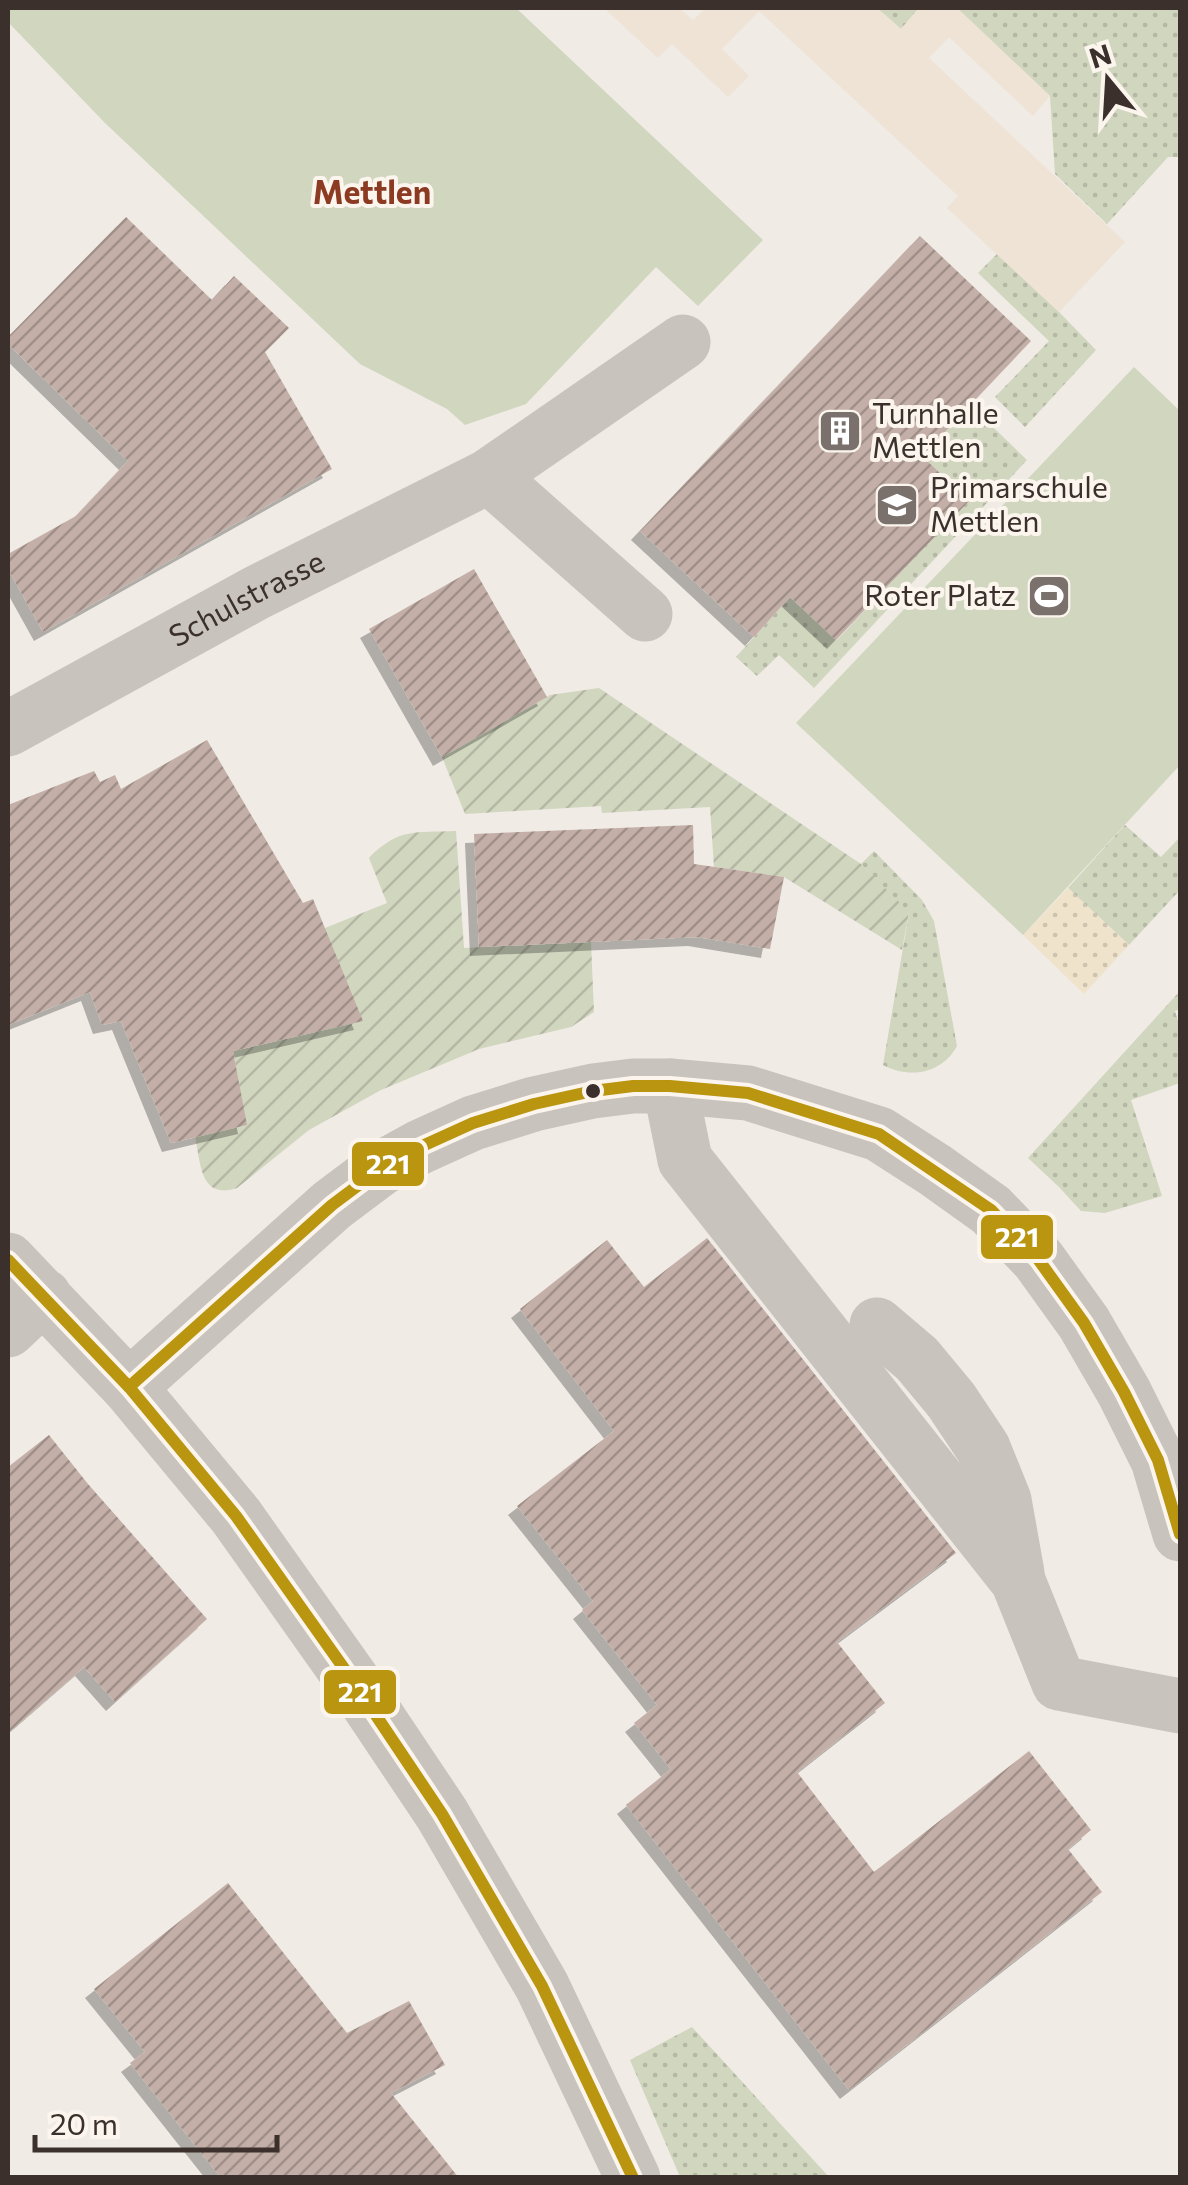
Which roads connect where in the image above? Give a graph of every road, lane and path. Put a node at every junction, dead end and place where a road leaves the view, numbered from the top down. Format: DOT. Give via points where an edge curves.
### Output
graph roads {
  1 [pos="683,342"];
  2 [pos="489,476"];
  3 [pos="645,614"];
  4 [pos="8,729"];
  5 [pos="670,1086"];
  6 [pos="20,1295"];
  7 [pos="877,1325"];
  8 [pos="128,1386"];
  9 [pos="1180,1534"];
  10 [pos="1018,1581"];
  11 [pos="1180,1706"];
  12 [pos="633,2178"];
  1 -- 2 [label="street, Schulstrasse"];
  2 -- 3 [label="street"];
  2 -- 4 [label="street, Schulstrasse"];
  5 -- 8 [label="street" via="593,1090 534,1104 473,1122 380,1168"];
  5 -- 9 [label="street" via="748,1093 879,1134 990,1210 1038,1259 1104,1358 1158,1460"];
  5 -- 10 [label="street" via="685,1160"];
  6 -- 8 [label="street"];
  7 -- 10 [label="street" via="917,1359 982,1448 1004,1500"];
  8 -- 12 [label="street" via="236,1516 442,1814 542,1986"];
  10 -- 11 [label="street" via="1059,1683"];
}
